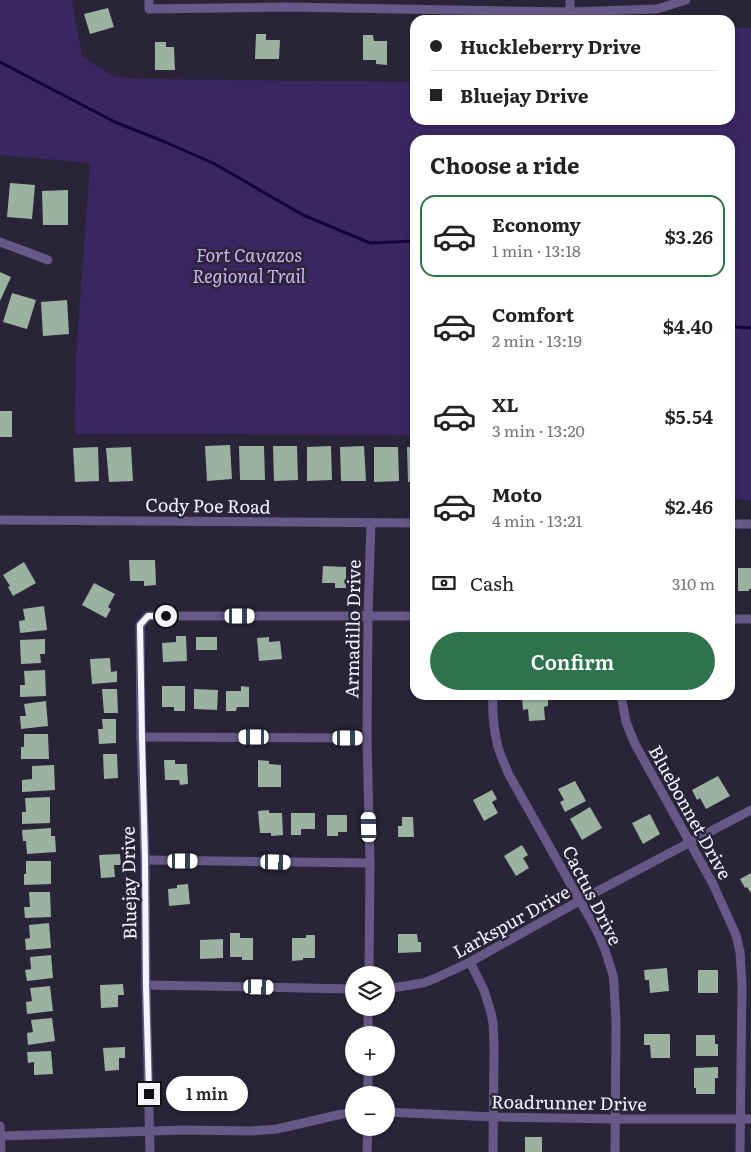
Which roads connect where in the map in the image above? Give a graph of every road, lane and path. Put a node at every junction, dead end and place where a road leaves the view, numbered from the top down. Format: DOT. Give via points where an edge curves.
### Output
graph roads {
  1 [pos="570,0"];
  2 [pos="686,0"];
  3 [pos="149,4"];
  4 [pos="287,4"];
  5 [pos="429,5"];
  6 [pos="570,12"];
  7 [pos="0,242"];
  8 [pos="48,260"];
  9 [pos="0,520"];
  10 [pos="371,523"];
  11 [pos="410,523"];
  12 [pos="735,524"];
  13 [pos="751,524"];
  14 [pos="368,615"];
  15 [pos="410,616"];
  16 [pos="735,619"];
  17 [pos="751,619"];
  18 [pos="493,700"];
  19 [pos="622,700"];
  20 [pos="142,737"];
  21 [pos="366,738"];
  22 [pos="751,810"];
  23 [pos="690,843"];
  24 [pos="145,860"];
  25 [pos="370,863"];
  26 [pos="581,900"];
  27 [pos="470,962"];
  28 [pos="368,966"];
  29 [pos="146,985"];
  30 [pos="395,988"];
  31 [pos="345,989"];
  32 [pos="395,1112"];
  33 [pos="345,1114"];
  34 [pos="494,1117"];
  35 [pos="740,1119"];
  36 [pos="751,1119"];
  37 [pos="615,1120"];
  38 [pos="0,1126"];
  39 [pos="150,1131"];
  40 [pos="0,1136"];
  41 [pos="368,1136"];
  42 [pos="1,1152"];
  43 [pos="150,1152"];
  44 [pos="367,1152"];
  45 [pos="493,1152"];
  46 [pos="615,1152"];
  47 [pos="740,1152"];
  1 -- 6 [label="street"];
  2 -- 6 [label="street" via="657,10"];
  3 -- 4 [label="street"];
  4 -- 5 [label="street"];
  5 -- 6 [label="street"];
  7 -- 8 [label="street"];
  9 -- 10 [label="street, Cody Poe Road"];
  10 -- 11 [label="street, Cody Poe Road"];
  10 -- 14 [label="street, Armadillo Drive"];
  12 -- 13 [label="street"];
  14 -- 15 [label="street"];
  14 -- 20 [label="street, Bluejay Drive" via="148,616 140,625"];
  14 -- 21 [label="street, Armadillo Drive"];
  16 -- 17 [label="street"];
  18 -- 26 [label="street, Cactus Drive" via="498,748 508,773"];
  19 -- 23 [label="street, Bluebonnet Drive" via="634,744"];
  20 -- 21 [label="street"];
  20 -- 24 [label="street, Bluejay Drive"];
  21 -- 25 [label="street, Armadillo Drive"];
  22 -- 23 [label="street, Larkspur Drive"];
  23 -- 26 [label="street, Larkspur Drive"];
  23 -- 35 [label="street, Bluebonnet Drive" via="723,904 740,952"];
  24 -- 25 [label="street"];
  24 -- 29 [label="street, Bluejay Drive"];
  25 -- 28 [label="street, Armadillo Drive"];
  26 -- 27 [label="street, Larkspur Drive"];
  26 -- 37 [label="street, Cactus Drive" via="598,931 613,975"];
  27 -- 30 [label="street, Larkspur Drive" via="436,978"];
  27 -- 34 [label="street" via="484,990 493,1024"];
  29 -- 31 [label="street"];
  29 -- 39 [label="street, Bluejay Drive"];
  32 -- 34 [label="street, Roadrunner Drive"];
  33 -- 39 [label="street" via="251,1132"];
  34 -- 37 [label="street, Roadrunner Drive"];
  34 -- 45 [label="street"];
  35 -- 36 [label="street, Roadrunner Drive"];
  35 -- 37 [label="street, Roadrunner Drive"];
  35 -- 47 [label="street, Bluebonnet Drive"];
  37 -- 46 [label="street, Cactus Drive"];
  38 -- 40 [label="street"];
  39 -- 40 [label="street"];
  39 -- 43 [label="street, Bluejay Drive"];
  40 -- 42 [label="street"];
  41 -- 44 [label="street"];
}
